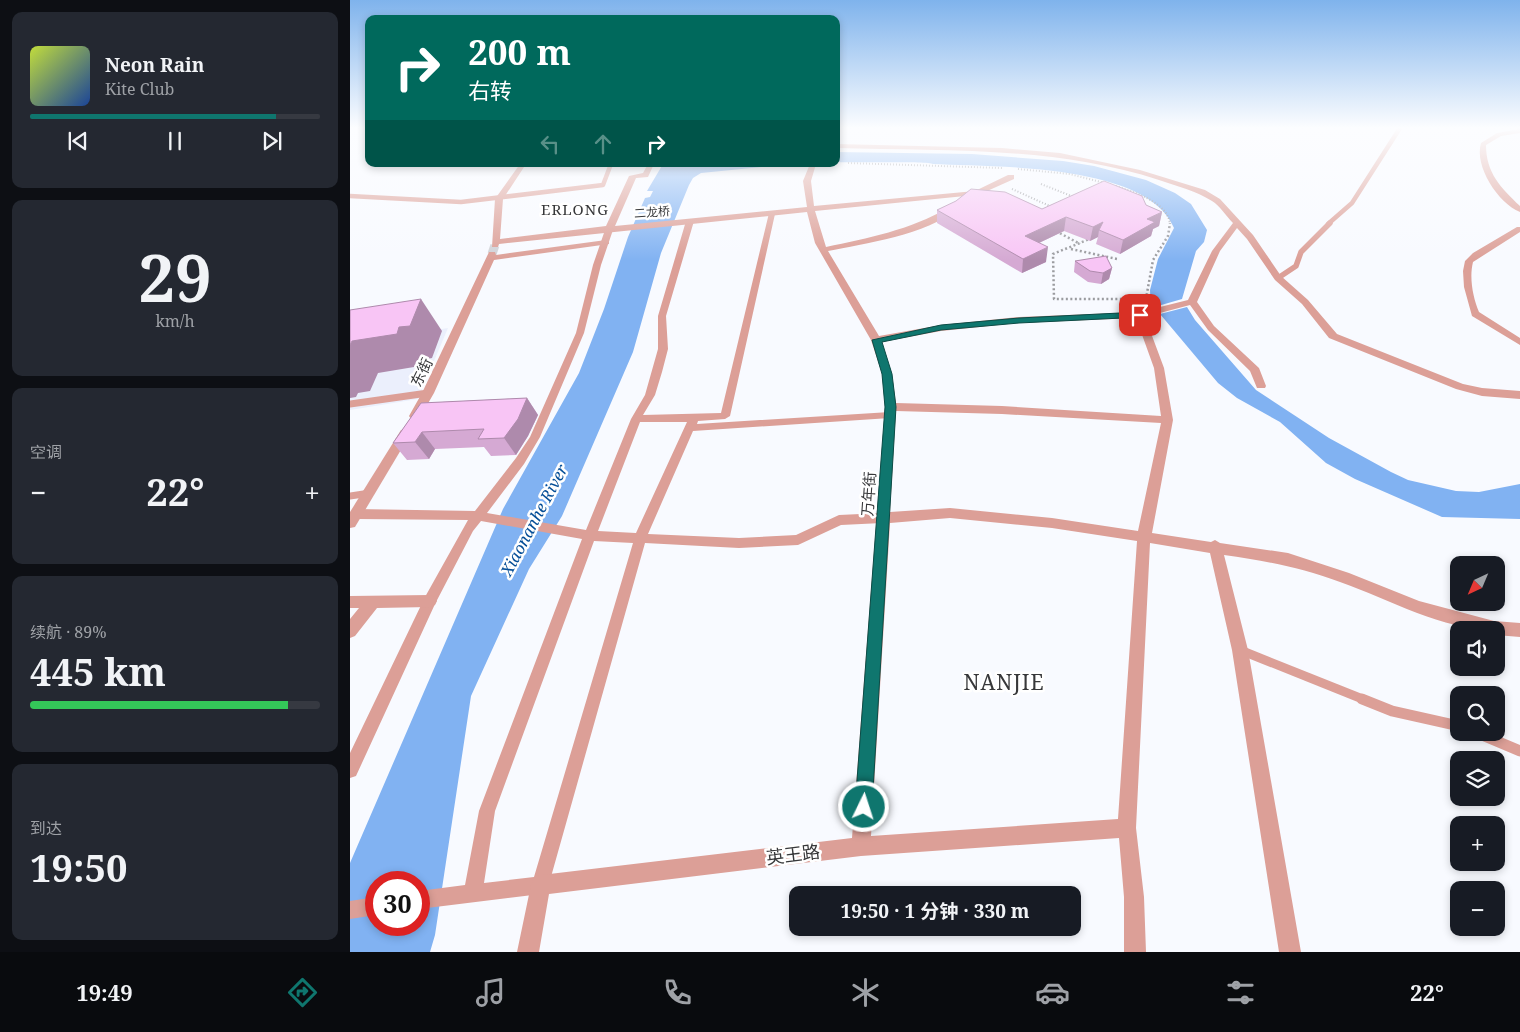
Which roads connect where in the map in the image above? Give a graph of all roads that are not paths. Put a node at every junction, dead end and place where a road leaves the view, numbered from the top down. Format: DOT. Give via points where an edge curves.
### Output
graph roads {
  1 [pos="517,172"];
  2 [pos="608,172"];
  3 [pos="646,172"];
  4 [pos="809,172"];
  5 [pos="1142,172"];
  6 [pos="1372,172"];
  7 [pos="1487,172"];
  8 [pos="1013,173"];
  9 [pos="974,193"];
  10 [pos="350,196"];
  11 [pos="499,198"];
  12 [pos="811,210"];
  13 [pos="1520,210"];
  14 [pos="771,214"];
  15 [pos="688,221"];
  16 [pos="1237,223"];
  17 [pos="615,226"];
  18 [pos="1520,229"];
  19 [pos="606,242"];
  20 [pos="493,250"];
  21 [pos="823,250"];
  22 [pos="1278,278"];
  23 [pos="1192,302"];
  24 [pos="1144,312"];
  25 [pos="876,340"];
  26 [pos="1520,342"];
  27 [pos="1261,386"];
  28 [pos="428,393"];
  29 [pos="1520,395"];
  30 [pos="350,404"];
  31 [pos="890,411"];
  32 [pos="636,419"];
  33 [pos="1167,420"];
  34 [pos="692,423"];
  35 [pos="370,493"];
  36 [pos="350,496"];
  37 [pos="477,516"];
  38 [pos="353,518"];
  39 [pos="882,518"];
  40 [pos="592,536"];
  41 [pos="1144,537"];
  42 [pos="640,539"];
  43 [pos="1216,546"];
  44 [pos="430,601"];
  45 [pos="350,602"];
  46 [pos="373,602"];
  47 [pos="1520,630"];
  48 [pos="350,632"];
  49 [pos="1240,650"];
  50 [pos="1450,724"];
  51 [pos="1496,741"];
  52 [pos="1520,751"];
  53 [pos="350,770"];
  54 [pos="1127,828"];
  55 [pos="861,846"];
  56 [pos="541,885"];
  57 [pos="466,894"];
  58 [pos="430,899"];
  59 [pos="365,908"];
  60 [pos="350,910"];
  61 [pos="528,952"];
  62 [pos="1135,952"];
  63 [pos="1290,952"];
  1 -- 11 [label="street"];
  2 -- 11 [label="lane" via="603,185"];
  3 -- 17 [label="street" via="633,176"];
  4 -- 12 [label="street, 万年街" via="806,181"];
  5 -- 16 [label="street" via="1202,192 1214,199"];
  6 -- 22 [label="lane" via="1352,203 1312,239 1301,252 1296,266"];
  7 -- 13 [label="street" via="1489,179"];
  8 -- 9 [label="street"];
  9 -- 12 [label="street, 二龙桥"];
  9 -- 21 [label="street" via="935,219 874,239"];
  10 -- 11 [label="lane" via="461,202"];
  11 -- 20 [label="street"];
  12 -- 14 [label="street, 二龙桥"];
  12 -- 21 [label="street, 万年街"];
  14 -- 15 [label="street, 二龙桥"];
  14 -- 34 [label="street" via="725,416"];
  15 -- 17 [label="street, 二龙桥"];
  15 -- 32 [label="street" via="662,316 663,349 657,372 650,395"];
  16 -- 22 [label="street" via="1250,236"];
  16 -- 23 [label="street" via="1216,251"];
  17 -- 19 [label="street"];
  17 -- 20 [label="street, 二龙桥"];
  18 -- 26 [label="street" via="1469,260 1467,270 1475,314"];
  19 -- 20 [label="street"];
  19 -- 37 [label="street" via="580,333 536,437"];
  20 -- 28 [label="street, 东街"];
  21 -- 25 [label="street, 万年街"];
  22 -- 29 [label="street" via="1305,302 1333,336 1460,386 1482,392"];
  23 -- 24 [label="street"];
  23 -- 27 [label="street" via="1211,328 1255,370"];
  24 -- 25 [label="street" via="941,328"];
  24 -- 33 [label="street" via="1159,368"];
  25 -- 31 [label="street, 万年街" via="887,374"];
  28 -- 30 [label="lane"];
  28 -- 35 [label="street, 东街"];
  31 -- 33 [label="street" via="1002,410"];
  31 -- 34 [label="street"];
  31 -- 39 [label="street, 万年街"];
  32 -- 34 [label="street"];
  32 -- 40 [label="street"];
  33 -- 41 [label="street"];
  34 -- 42 [label="street"];
  35 -- 36 [label="lane"];
  35 -- 38 [label="street, 东街"];
  37 -- 38 [label="street"];
  37 -- 40 [label="street"];
  37 -- 44 [label="street"];
  39 -- 41 [label="street" via="950,513 1052,523"];
  39 -- 42 [label="street" via="839,520 806,537 790,541 739,543"];
  39 -- 55 [label="street, 万年街"];
  40 -- 42 [label="street"];
  40 -- 57 [label="street" via="487,811"];
  41 -- 43 [label="street"];
  41 -- 54 [label="street"];
  42 -- 56 [label="street"];
  43 -- 47 [label="street" via="1288,559 1344,577 1417,607 1494,628"];
  43 -- 49 [label="street"];
  44 -- 46 [label="street"];
  44 -- 53 [label="street"];
  45 -- 46 [label="street"];
  46 -- 48 [label="street"];
  49 -- 50 [label="lane" via="1392,711"];
  49 -- 63 [label="street"];
  51 -- 52 [label="lane"];
  54 -- 55 [label="street, 英王路"];
  54 -- 62 [label="street" via="1134,897"];
  55 -- 56 [label="street, 英王路"];
  56 -- 57 [label="street, 英王路"];
  56 -- 61 [label="street"];
  57 -- 58 [label="street, 英王路"];
  59 -- 60 [label="street"];
}
